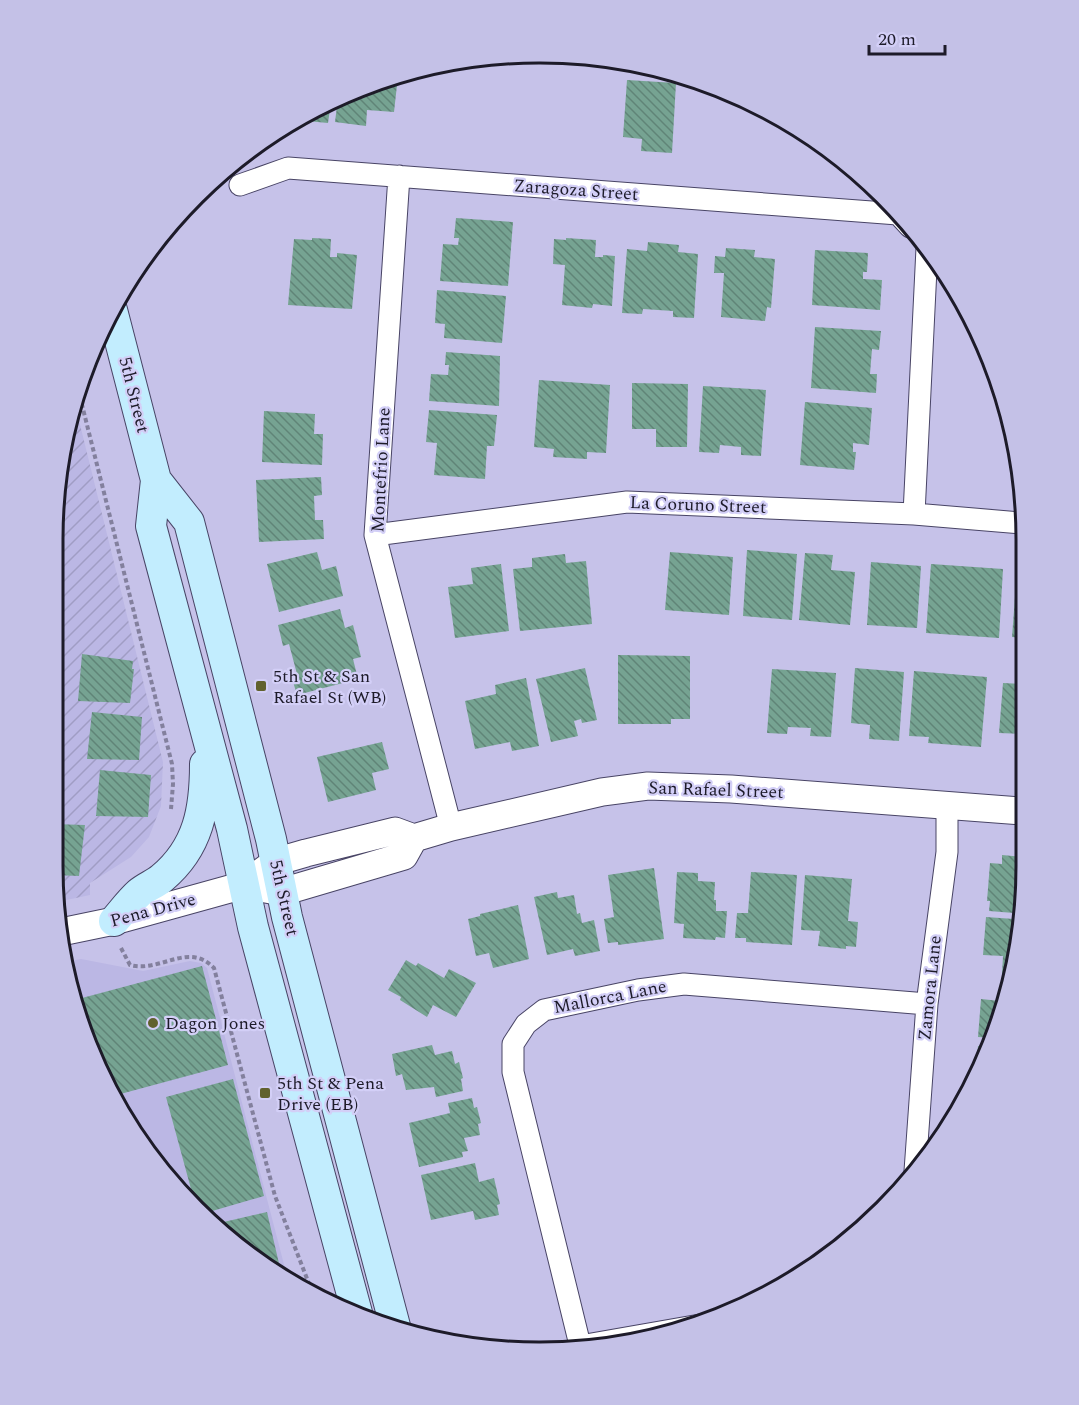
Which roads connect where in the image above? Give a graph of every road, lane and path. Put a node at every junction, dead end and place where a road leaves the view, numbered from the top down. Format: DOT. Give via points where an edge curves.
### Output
graph roads {
  1 [pos="399,176"];
  2 [pos="240,185"];
  3 [pos="886,213"];
  4 [pos="926,261"];
  5 [pos="115,323"];
  6 [pos="82,406"];
  7 [pos="156,480"];
  8 [pos="914,514"];
  9 [pos="1015,522"];
  10 [pos="375,535"];
  11 [pos="204,728"];
  12 [pos="947,805"];
  13 [pos="1016,811"];
  14 [pos="168,818"];
  15 [pos="451,827"];
  16 [pos="414,838"];
  17 [pos="275,862"];
  18 [pos="244,885"];
  19 [pos="282,892"];
  20 [pos="114,921"];
  21 [pos="67,931"];
  22 [pos="122,950"];
  23 [pos="927,1004"];
  24 [pos="916,1159"];
  25 [pos="308,1282"];
  26 [pos="355,1305"];
  27 [pos="392,1319"];
  28 [pos="578,1340"];
  1 -- 2 [label="street, Zaragoza Street" via="288,168"];
  1 -- 3 [label="street, Zaragoza Street"];
  1 -- 10 [label="street, Montefrio Lane"];
  4 -- 8 [label="street"];
  5 -- 7 [label="main road, 5th Street"];
  6 -- 14 [label="path" via="172,764"];
  7 -- 11 [label="main road, 5th Street" via="152,526"];
  7 -- 17 [label="main road, 5th Street" via="189,522"];
  8 -- 9 [label="street, La Coruno Street"];
  8 -- 10 [label="street, La Coruno Street" via="627,502"];
  10 -- 15 [label="street, Montefrio Lane"];
  11 -- 18 [label="main road, 5th Street"];
  11 -- 20 [label="main road" via="205,792 201,819 191,842 177,863 139,893"];
  12 -- 13 [label="street, San Rafael Street"];
  12 -- 15 [label="street, San Rafael Street" via="648,786 602,792"];
  12 -- 23 [label="street, Zamora Lane" via="947,852"];
  15 -- 16 [label="street, San Rafael Street"];
  16 -- 17 [label="street, San Rafael Street" via="396,831"];
  16 -- 19 [label="street" via="404,856"];
  17 -- 18 [label="street, San Rafael Street"];
  17 -- 19 [label="main road, 5th Street"];
  18 -- 19 [label="street"];
  18 -- 20 [label="street, Pena Drive"];
  18 -- 26 [label="main road, 5th Street"];
  19 -- 27 [label="main road, 5th Street"];
  20 -- 21 [label="street, Pena Drive"];
  22 -- 25 [label="path" via="130,965 141,968 191,956 205,959 214,968 275,1196"];
  23 -- 24 [label="street, Zamora Lane"];
  23 -- 28 [label="street, Mallorca Lane" via="684,984 544,1010 526,1024 513,1044 513,1072"];
}
